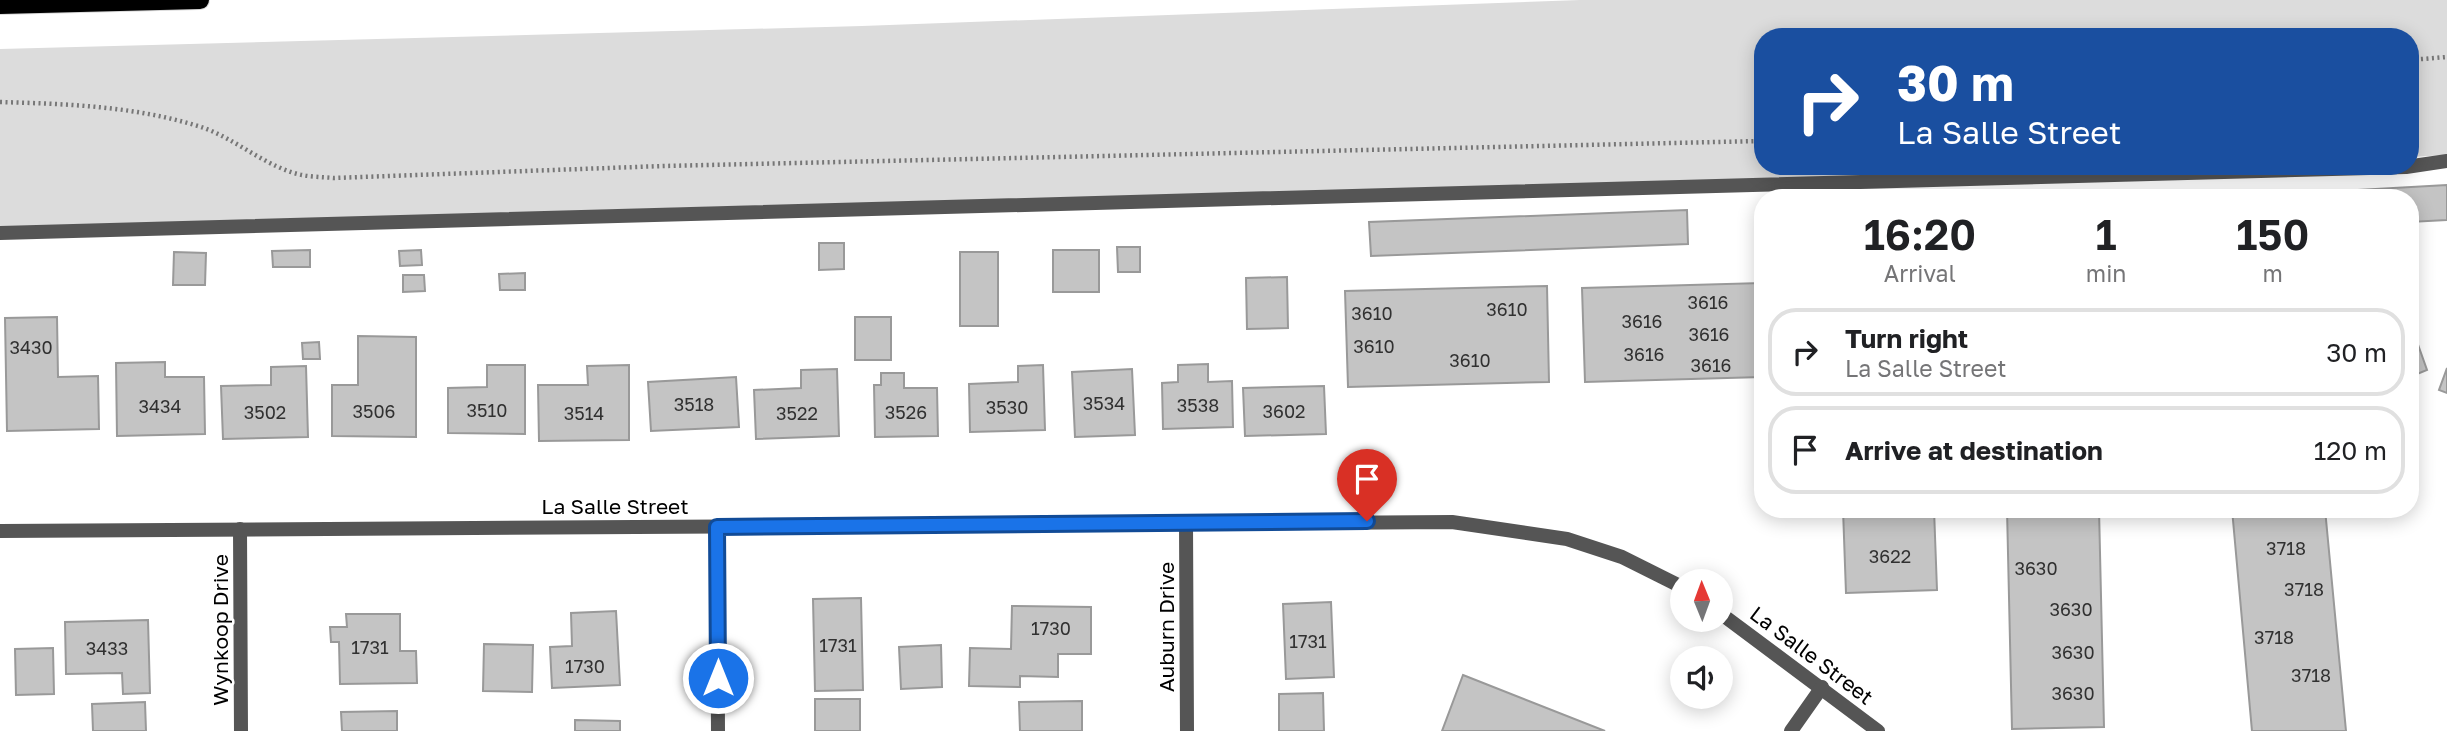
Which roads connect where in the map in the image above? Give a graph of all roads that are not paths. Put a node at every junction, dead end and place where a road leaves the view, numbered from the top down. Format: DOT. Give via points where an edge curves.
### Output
graph roads {
  1 [pos="194,0"];
  2 [pos="200,0"];
  3 [pos="0,5"];
  4 [pos="2447,161"];
  5 [pos="2419,165"];
  6 [pos="2122,175"];
  7 [pos="0,233"];
  8 [pos="1186,523"];
  9 [pos="717,527"];
  10 [pos="240,529"];
  11 [pos="0,531"];
  12 [pos="1670,581"];
  13 [pos="1733,622"];
  14 [pos="1822,687"];
  15 [pos="241,731"];
  16 [pos="718,731"];
  17 [pos="1187,731"];
  18 [pos="1791,731"];
  19 [pos="1878,731"];
  1 -- 2 [label="main road"];
  1 -- 3 [label="main road"];
  4 -- 5 [label="street"];
  6 -- 7 [label="street"];
  8 -- 9 [label="street, La Salle Street"];
  8 -- 12 [label="street, La Salle Street" via="1417,521 1504,528 1567,539 1622,557"];
  8 -- 17 [label="street, Auburn Drive"];
  9 -- 10 [label="street, La Salle Street"];
  9 -- 16 [label="street"];
  10 -- 11 [label="street, La Salle Street"];
  10 -- 15 [label="street, Wynkoop Drive"];
  13 -- 14 [label="street, La Salle Street"];
  14 -- 18 [label="street"];
  14 -- 19 [label="street, La Salle Street"];
}
